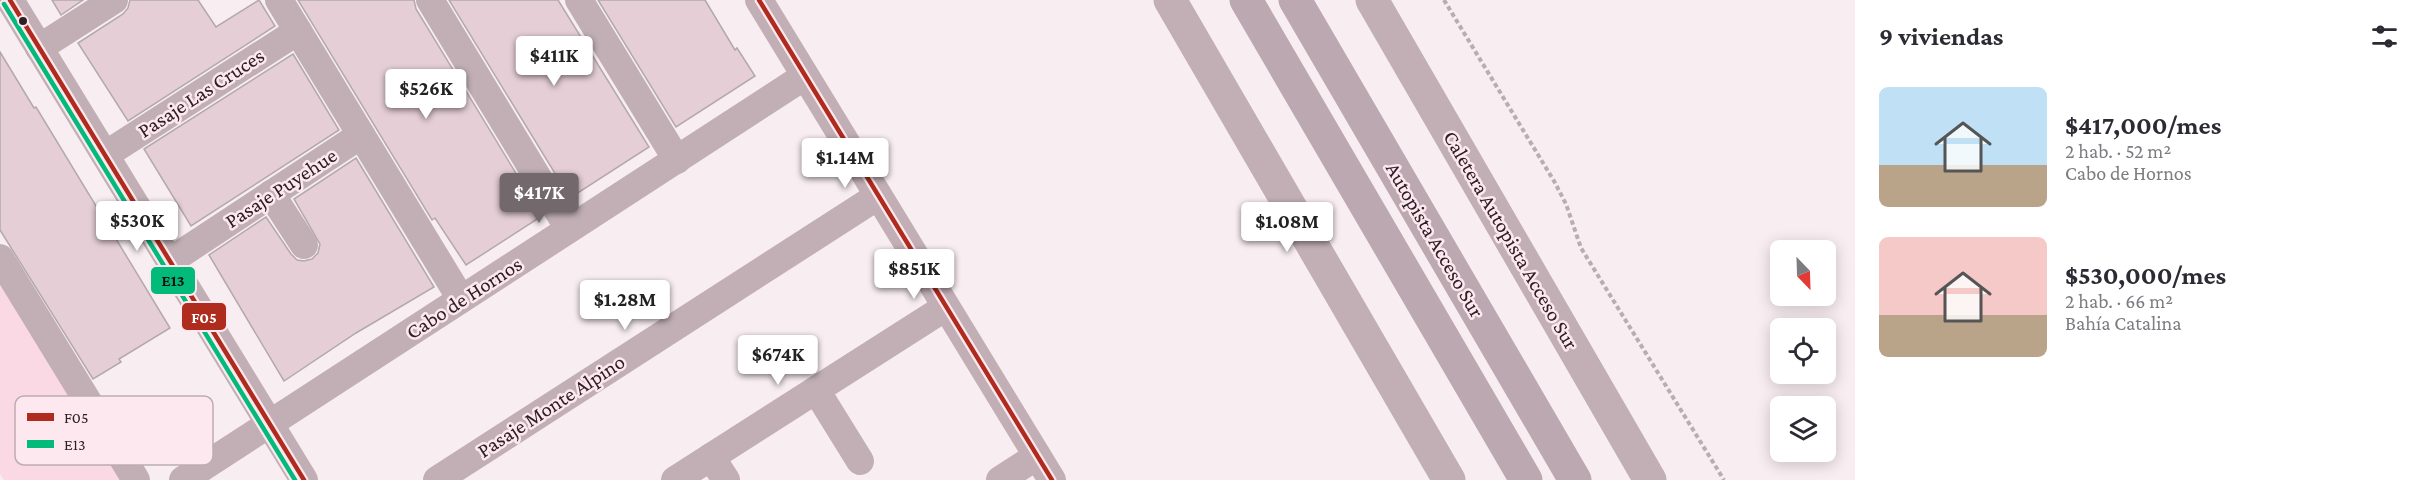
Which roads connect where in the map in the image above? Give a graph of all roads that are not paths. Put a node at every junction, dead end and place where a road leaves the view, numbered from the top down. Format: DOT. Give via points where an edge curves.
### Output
graph roads {
  1 [pos="10,0"];
  2 [pos="114,0"];
  3 [pos="279,0"];
  4 [pos="430,0"];
  5 [pos="579,0"];
  6 [pos="759,0"];
  7 [pos="1170,0"];
  8 [pos="1246,0"];
  9 [pos="1295,0"];
  10 [pos="1372,0"];
  11 [pos="298,31"];
  12 [pos="39,48"];
  13 [pos="805,76"];
  14 [pos="361,135"];
  15 [pos="105,155"];
  16 [pos="677,160"];
  17 [pos="271,194"];
  18 [pos="878,196"];
  19 [pos="569,229"];
  20 [pos="304,245"];
  21 [pos="0,258"];
  22 [pos="170,261"];
  23 [pos="461,299"];
  24 [pos="946,307"];
  25 [pos="816,390"];
  26 [pos="85,396"];
  27 [pos="269,424"];
  28 [pos="213,460"];
  29 [pos="860,461"];
  30 [pos="127,465"];
  31 [pos="206,465"];
  32 [pos="718,468"];
  33 [pos="1044,468"];
  34 [pos="136,480"];
  35 [pos="183,480"];
  36 [pos="304,480"];
  37 [pos="437,480"];
  38 [pos="675,480"];
  39 [pos="1000,480"];
  40 [pos="1449,480"];
  41 [pos="1526,480"];
  42 [pos="1575,480"];
  43 [pos="1650,480"];
  1 -- 12 [label="street"];
  2 -- 12 [label="street"];
  3 -- 11 [label="street"];
  4 -- 19 [label="street"];
  5 -- 16 [label="street"];
  6 -- 13 [label="street"];
  7 -- 40 [label="main road"];
  8 -- 41 [label="highway, Autopista Acceso Sur"];
  9 -- 42 [label="highway, Autopista Acceso Sur"];
  10 -- 43 [label="main road, Caletera Autopista Acceso Sur"];
  11 -- 14 [label="street"];
  11 -- 15 [label="street, Pasaje Las Cruces"];
  12 -- 15 [label="street"];
  13 -- 16 [label="street, Cabo de Hornos"];
  13 -- 18 [label="street"];
  14 -- 17 [label="street, Pasaje Puyehue"];
  14 -- 23 [label="street"];
  15 -- 22 [label="street"];
  16 -- 19 [label="street, Cabo de Hornos"];
  17 -- 20 [label="street"];
  17 -- 22 [label="street, Pasaje Puyehue"];
  18 -- 24 [label="street"];
  18 -- 37 [label="street, Pasaje Monte Alpino"];
  19 -- 23 [label="street, Cabo de Hornos"];
  21 -- 26 [label="street"];
  22 -- 27 [label="street"];
  23 -- 27 [label="street, Cabo de Hornos"];
  24 -- 25 [label="street"];
  24 -- 33 [label="street"];
  25 -- 29 [label="street"];
  25 -- 32 [label="street"];
  27 -- 28 [label="street, Cabo de Hornos"];
  27 -- 36 [label="street"];
  30 -- 34 [label="street"];
  31 -- 35 [label="street, Cabo de Hornos"];
  32 -- 38 [label="street"];
  33 -- 39 [label="street"];
}
